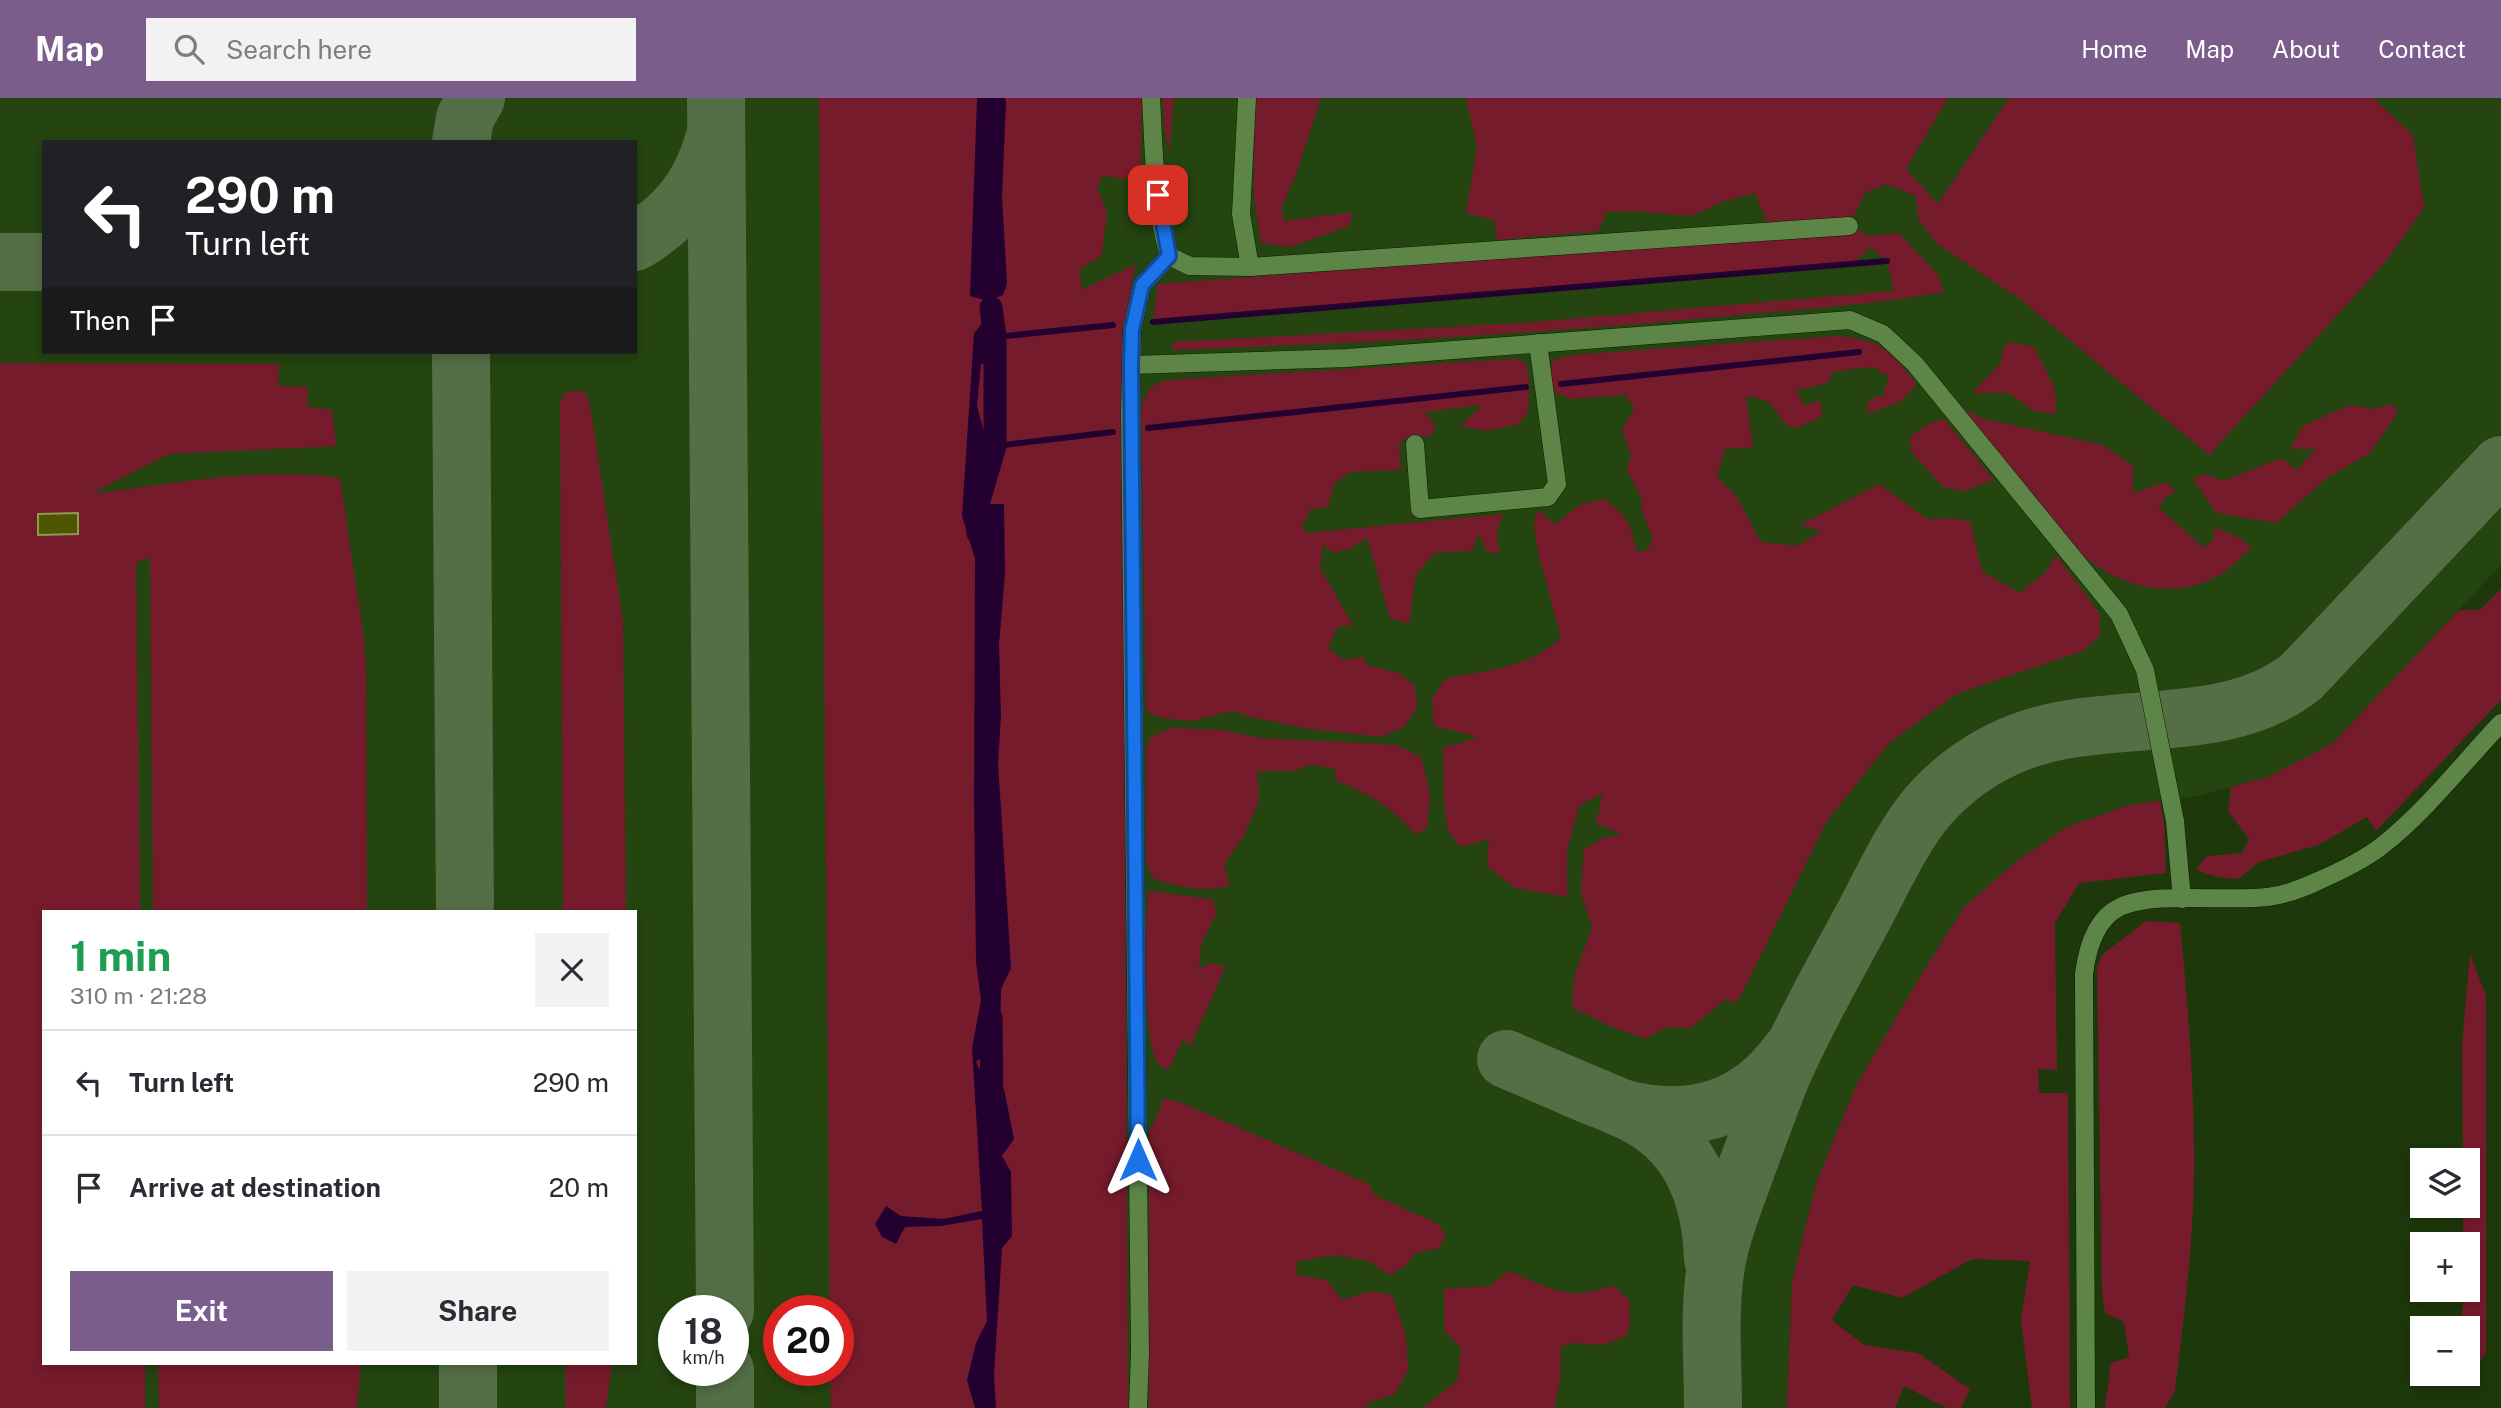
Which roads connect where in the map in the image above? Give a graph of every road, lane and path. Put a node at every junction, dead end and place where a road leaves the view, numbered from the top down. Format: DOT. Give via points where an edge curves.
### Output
graph roads {
  1 [pos="1151,98"];
  2 [pos="1247,98"];
  3 [pos="1849,226"];
  4 [pos="1169,256"];
  5 [pos="1250,267"];
  6 [pos="1538,343"];
  7 [pos="1131,365"];
  8 [pos="1415,444"];
  9 [pos="2501,723"];
  10 [pos="2182,899"];
  11 [pos="1138,1408"];
  12 [pos="2086,1408"];
  1 -- 4 [label="lane" via="1155,174"];
  2 -- 5 [label="lane" via="1241,214"];
  3 -- 5 [label="lane"];
  4 -- 5 [label="lane" via="1190,266"];
  4 -- 7 [label="lane" via="1142,285 1132,330"];
  6 -- 7 [label="lane" via="1347,358"];
  6 -- 8 [label="lane" via="1557,484 1548,497 1420,509"];
  6 -- 10 [label="lane" via="1850,320 1883,334 1915,364 2119,614 2144,670 2175,821"];
  7 -- 11 [label="lane"];
  9 -- 10 [label="lane" via="2407,823 2382,846 2345,869 2270,897"];
  10 -- 12 [label="lane" via="2119,907 2104,918 2087,956"];
}
